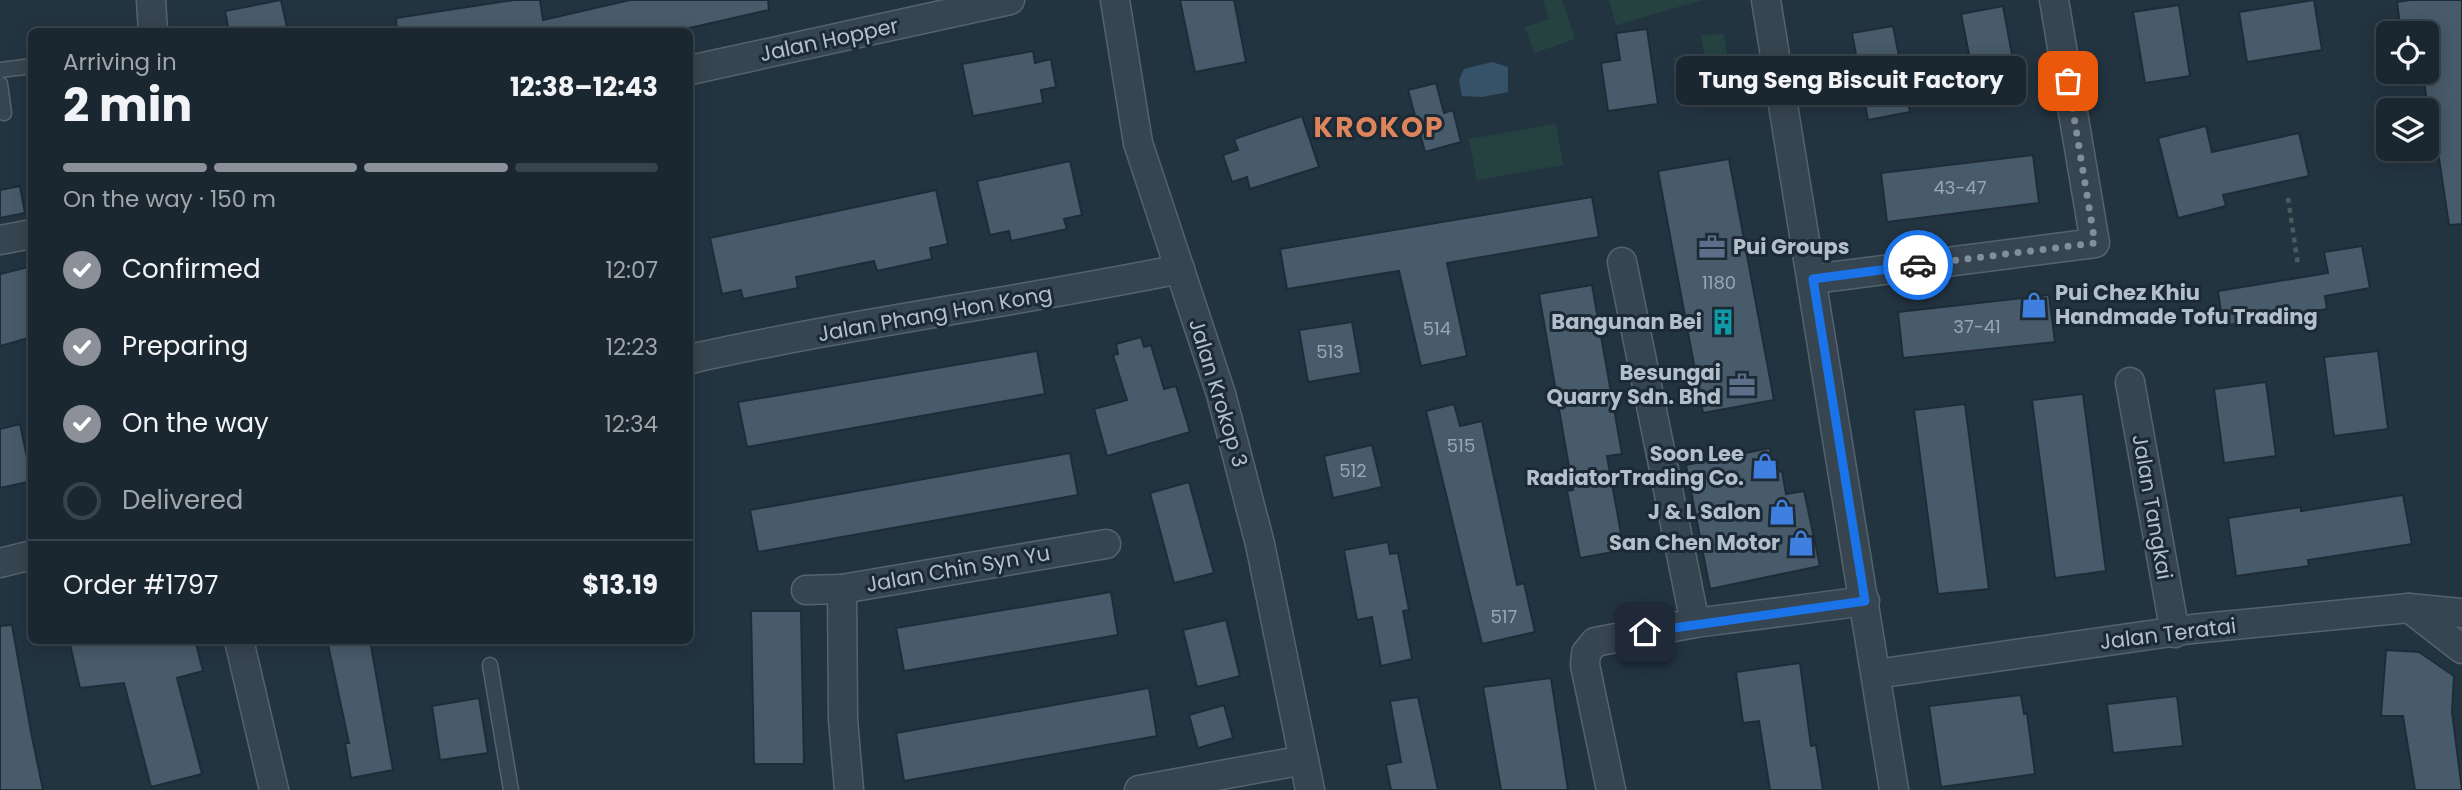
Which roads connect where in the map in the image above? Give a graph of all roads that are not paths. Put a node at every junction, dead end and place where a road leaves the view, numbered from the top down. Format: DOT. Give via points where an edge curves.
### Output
graph roads {
  1 [pos="151,0"];
  2 [pos="1010,0"];
  3 [pos="1115,0"];
  4 [pos="1766,0"];
  5 [pos="2054,0"];
  6 [pos="153,28"];
  7 [pos="28,66"];
  8 [pos="693,69"];
  9 [pos="0,70"];
  10 [pos="0,84"];
  11 [pos="4,113"];
  12 [pos="28,235"];
  13 [pos="0,240"];
  14 [pos="1622,262"];
  15 [pos="1180,269"];
  16 [pos="1813,279"];
  17 [pos="693,358"];
  18 [pos="2130,382"];
  19 [pos="1106,544"];
  20 [pos="28,556"];
  21 [pos="0,563"];
  22 [pos="842,589"];
  23 [pos="806,590"];
  24 [pos="1865,601"];
  25 [pos="2409,608"];
  26 [pos="2462,613"];
  27 [pos="1695,623"];
  28 [pos="2175,633"];
  29 [pos="240,644"];
  30 [pos="2462,649"];
  31 [pos="491,665"];
  32 [pos="1876,674"];
  33 [pos="1304,760"];
  34 [pos="274,790"];
  35 [pos="511,790"];
  36 [pos="849,790"];
  37 [pos="1139,790"];
  38 [pos="1310,790"];
  39 [pos="1611,790"];
  40 [pos="1894,790"];
  1 -- 6 [label="street"];
  2 -- 8 [label="street, Jalan Hopper"];
  3 -- 15 [label="street, Jalan Krokop 3" via="1139,143"];
  4 -- 16 [label="street"];
  5 -- 16 [label="street" via="2095,243"];
  7 -- 9 [label="lane"];
  10 -- 11 [label="lane"];
  12 -- 13 [label="street"];
  14 -- 27 [label="street"];
  15 -- 17 [label="street, Jalan Phang Hon Kong"];
  15 -- 33 [label="street, Jalan Krokop 3" via="1221,394 1260,544"];
  16 -- 24 [label="street"];
  18 -- 28 [label="street, Jalan Tangkai"];
  19 -- 22 [label="street, Jalan Chin Syn Yu"];
  20 -- 21 [label="street"];
  22 -- 23 [label="street"];
  22 -- 36 [label="street, Jalan Chin Syn Yu" via="843,719"];
  24 -- 27 [label="street"];
  24 -- 32 [label="street"];
  25 -- 26 [label="street, Jalan Teratai"];
  25 -- 28 [label="street, Jalan Teratai"];
  25 -- 30 [label="street"];
  27 -- 39 [label="street" via="1595,642 1586,653"];
  28 -- 32 [label="street, Jalan Teratai"];
  29 -- 34 [label="street"];
  31 -- 35 [label="lane"];
  32 -- 40 [label="street"];
  33 -- 37 [label="street"];
  33 -- 38 [label="street, Jalan Krokop 3"];
}
